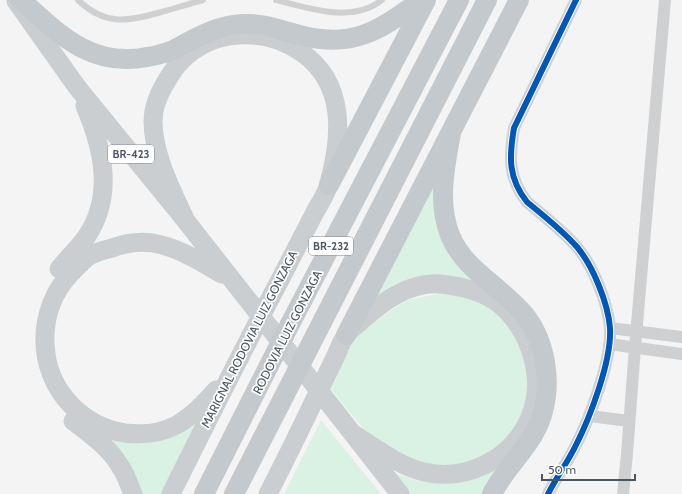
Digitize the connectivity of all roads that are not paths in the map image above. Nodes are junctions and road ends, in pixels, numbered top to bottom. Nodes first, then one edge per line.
1 (15, 0) edge
2 (21, 0) edge
3 (78, 0) edge
4 (203, 0) edge
5 (276, 0) edge
6 (382, 0) edge
7 (421, 0) edge
8 (426, 0) edge
9 (459, 0) edge
10 (487, 0) edge
11 (519, 0) edge
12 (576, 0) edge
13 (665, 0) edge
14 (76, 86) junction
15 (451, 133) junction
16 (329, 185) junction
17 (186, 222) junction
18 (232, 280) junction
19 (610, 328) junction
20 (637, 332) junction
21 (346, 335) junction
22 (682, 337) edge
23 (609, 344) junction
24 (634, 347) junction
25 (682, 354) edge
26 (233, 369) junction
27 (590, 416) junction
28 (629, 421) junction
29 (352, 433) junction
30 (284, 464) junction
31 (133, 494) edge
32 (171, 494) edge
33 (204, 494) edge
34 (234, 494) edge
35 (268, 494) edge
36 (271, 494) edge
37 (400, 494) edge
38 (492, 494) edge
39 (548, 494) edge
40 (623, 494) edge

1 - 14 main road, BR-423
2 - 7 highway
3 - 4 lane
5 - 6 lane
8 - 16 highway, BR-232
9 - 33 highway, RODOVIA LUIZ GONZAGA / BR-232
10 - 34 highway, BR-232
11 - 15 highway
12 - 19 street
13 - 20 street
14 - 17 main road, BR-423
14 - 31 main road
15 - 21 highway
15 - 38 highway
16 - 17 main road, MARIGNAL RODOVIA LUIZ GONZAGA
16 - 26 main road, MARIGNAL RODOVIA LUIZ GONZAGA / BR-232
17 - 18 main road, BR-423
18 - 26 main road
18 - 29 main road, BR-423
19 - 20 street
19 - 23 street
20 - 22 street
20 - 24 street
21 - 29 main road
21 - 30 main road
23 - 24 street
23 - 27 street
24 - 25 street
24 - 28 street
26 - 32 main road, MARIGNAL RODOVIA LUIZ GONZAGA / BR-232
27 - 28 street
27 - 39 street
28 - 40 street
29 - 37 main road
30 - 35 main road
30 - 36 main road

